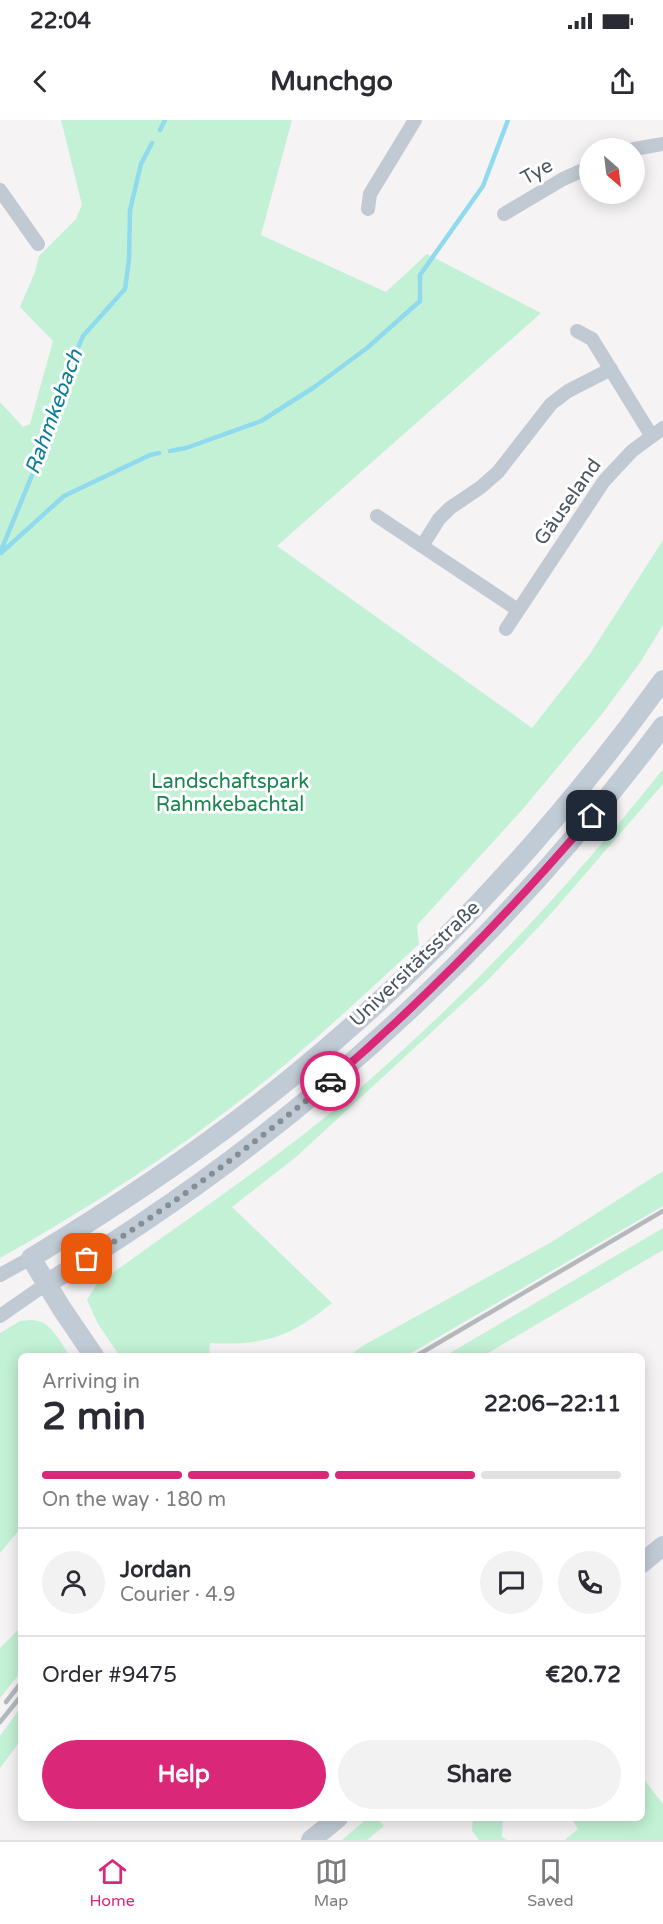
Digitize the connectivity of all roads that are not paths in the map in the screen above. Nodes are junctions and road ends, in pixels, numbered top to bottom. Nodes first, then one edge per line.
1 (415, 120) edge
2 (663, 144) edge
3 (645, 146) edge
4 (579, 172) edge
5 (0, 190) edge
6 (368, 209) dead end
7 (504, 214) dead end
8 (38, 244) dead end
9 (577, 331) dead end
10 (611, 369) junction
11 (663, 428) edge
12 (651, 435) junction
13 (377, 516) dead end
14 (422, 546) junction
15 (518, 610) junction
16 (506, 629) dead end
17 (663, 680) edge
18 (663, 726) edge
19 (32, 1258) junction
20 (0, 1275) edge
21 (46, 1284) junction
22 (0, 1316) edge
23 (92, 1353) edge
24 (663, 1546) edge
25 (645, 1561) edge
26 (334, 1821) edge
27 (311, 1840) edge

1 - 6 street
2 - 3 street
4 - 7 street, Tye
5 - 8 street
9 - 10 street
10 - 12 street
10 - 14 street
11 - 12 street, Gäuseland
12 - 15 street, Gäuseland
13 - 14 street
14 - 15 street
15 - 16 street, Gäuseland
17 - 19 street, Universitätsstraße
18 - 21 street, Universitätsstraße
19 - 20 street, Universitätsstraße
19 - 21 street
21 - 22 street, Universitätsstraße
21 - 23 street
24 - 25 street
26 - 27 street

